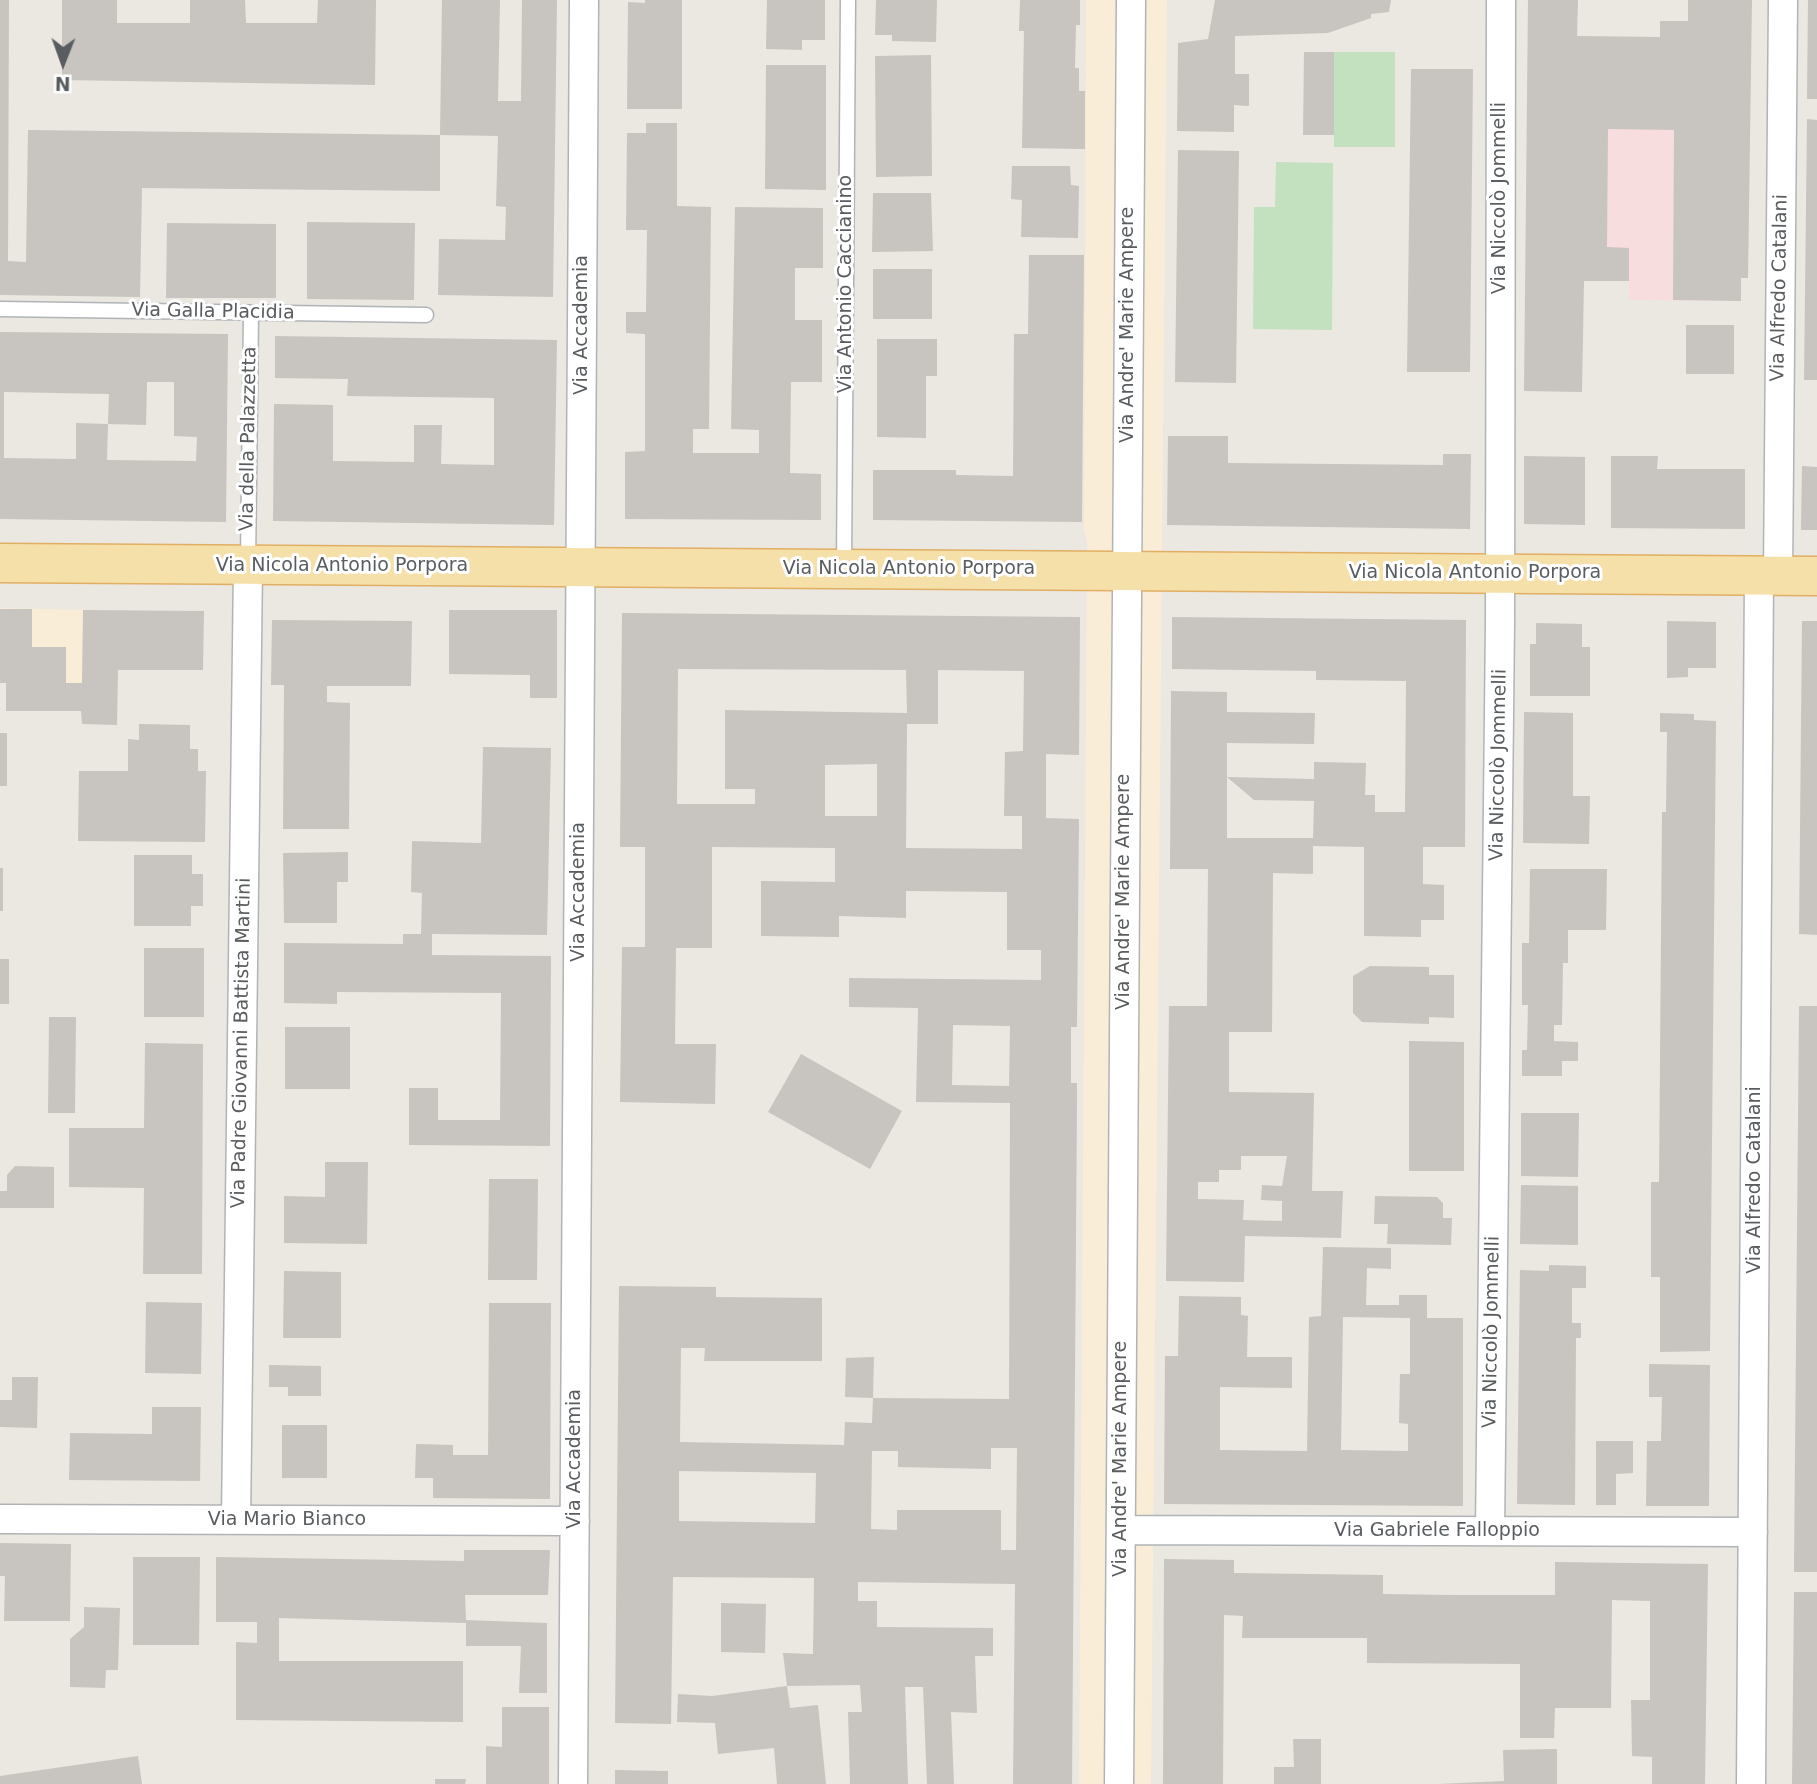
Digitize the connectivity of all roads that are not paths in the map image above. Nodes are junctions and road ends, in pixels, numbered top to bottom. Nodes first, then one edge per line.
1 (584, 0) edge
2 (848, 0) edge
3 (1131, 0) edge
4 (1500, 0) edge
5 (1783, 0) edge
6 (0, 309) edge
7 (251, 313) junction
8 (426, 315) dead end
9 (0, 564) edge
10 (248, 566) junction
11 (581, 567) junction
12 (844, 569) junction
13 (1126, 571) junction
14 (1499, 573) junction
15 (1768, 575) junction
16 (1817, 576) edge
17 (0, 1519) edge
18 (236, 1520) junction
19 (575, 1521) junction
20 (1121, 1530) junction
21 (1490, 1531) junction
22 (1753, 1532) junction
23 (573, 1784) edge
24 (1119, 1784) edge
25 (1751, 1784) edge

1 - 11 street, Via Accademia
2 - 12 lane, Via Antonio Caccianino
3 - 13 street, Via Andre' Marie Ampere
4 - 14 street, Via Niccolò Jommelli
5 - 15 street, Via Alfredo Catalani
6 - 7 lane, Via Galla Placidia
7 - 8 lane, Via Galla Placidia
7 - 10 lane, Via della Palazzetta
9 - 10 main road, Via Nicola Antonio Porpora
10 - 11 main road, Via Nicola Antonio Porpora
10 - 18 street, Via Padre Giovanni Battista Martini
11 - 12 main road, Via Nicola Antonio Porpora
11 - 19 street, Via Accademia
12 - 13 main road, Via Nicola Antonio Porpora
13 - 14 main road, Via Nicola Antonio Porpora
13 - 20 street, Via Andre' Marie Ampere
14 - 15 main road, Via Nicola Antonio Porpora
14 - 21 street, Via Niccolò Jommelli
15 - 16 main road, Via Nicola Antonio Porpora
15 - 22 street, Via Alfredo Catalani
17 - 18 street, Via Mario Bianco
18 - 19 street, Via Mario Bianco
19 - 23 street, Via Accademia
20 - 21 street, Via Gabriele Falloppio
20 - 24 street, Via Andre' Marie Ampere
21 - 22 street, Via Gabriele Falloppio
22 - 25 street, Via Alfredo Catalani

